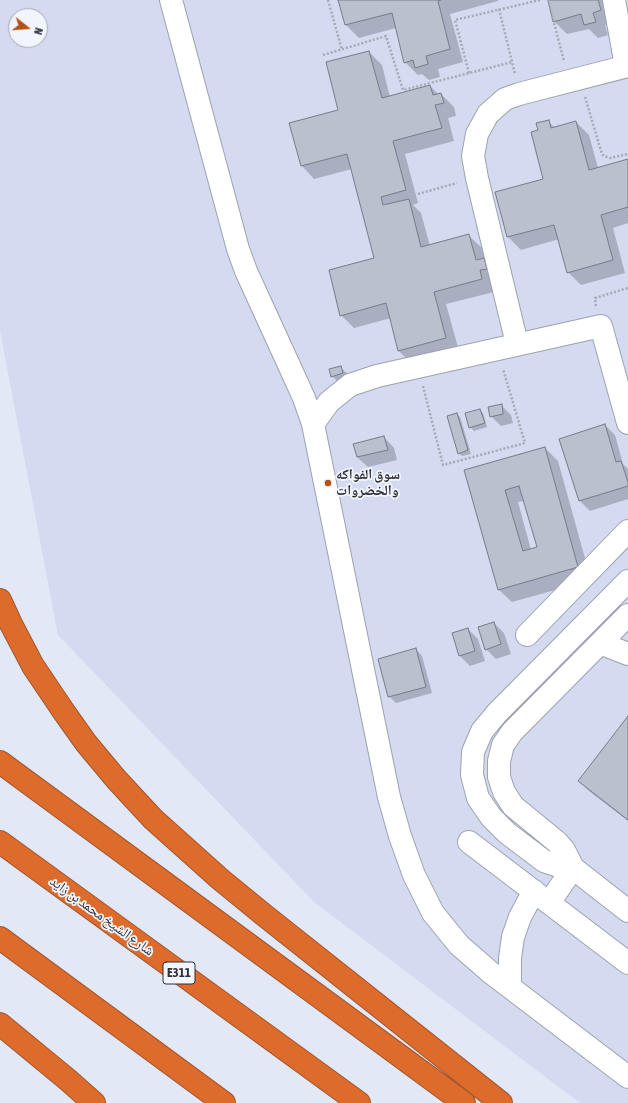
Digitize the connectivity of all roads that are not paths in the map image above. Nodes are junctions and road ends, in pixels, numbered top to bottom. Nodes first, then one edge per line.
1 (171, 0) edge
2 (614, 0) edge
3 (627, 66) edge
4 (507, 347) junction
5 (628, 423) edge
6 (313, 424) junction
7 (628, 532) edge
8 (628, 582) edge
9 (0, 600) edge
10 (627, 622) edge
11 (527, 635) dead end
12 (600, 643) junction
13 (628, 654) edge
14 (0, 762) edge
15 (0, 842) edge
16 (469, 842) dead end
17 (573, 868) junction
18 (542, 897) junction
19 (628, 910) edge
20 (0, 938) edge
21 (628, 964) edge
22 (510, 987) junction
23 (0, 1024) edge
24 (0, 1044) edge
25 (628, 1077) edge
26 (87, 1103) edge
27 (94, 1103) edge
28 (224, 1103) edge
29 (359, 1103) edge
30 (464, 1103) edge
31 (500, 1103) edge

1 - 6 lane
2 - 3 lane
3 - 4 lane
4 - 5 lane
4 - 6 lane
6 - 22 lane
7 - 11 lane
8 - 17 lane
9 - 31 highway
10 - 12 lane
12 - 13 lane
12 - 17 lane
14 - 30 highway
15 - 29 highway, شارع الشيخ محمد بن زايد / E311
16 - 18 lane
17 - 18 lane
17 - 19 lane
18 - 21 lane
18 - 22 lane
20 - 28 highway
22 - 25 lane
23 - 27 highway
24 - 26 highway

